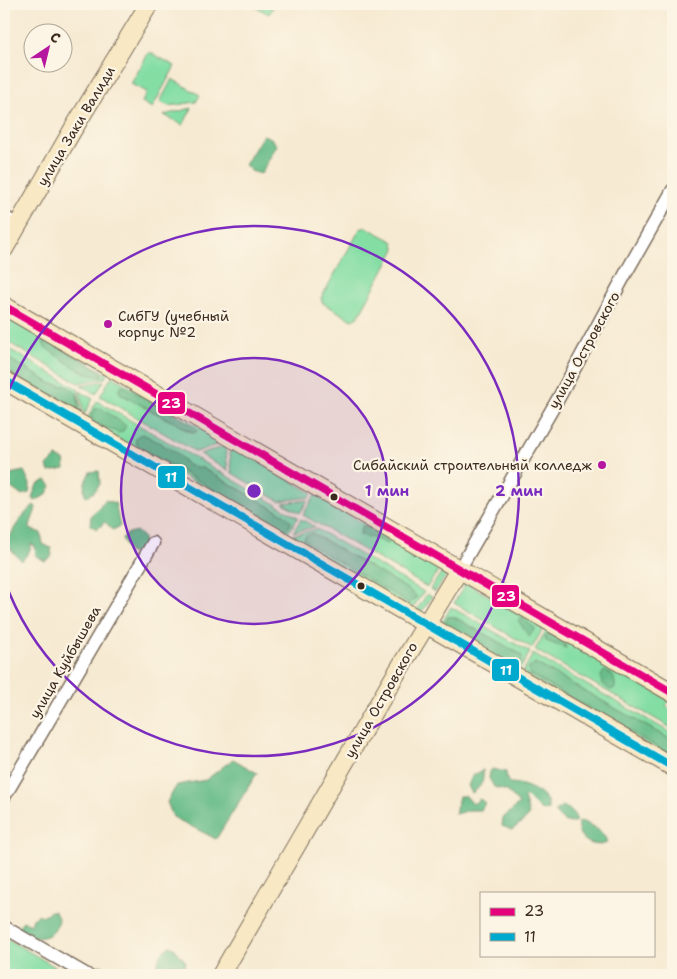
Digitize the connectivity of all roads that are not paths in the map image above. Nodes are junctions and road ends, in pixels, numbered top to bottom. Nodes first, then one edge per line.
1 (149, 4) edge
2 (673, 190) edge
3 (11, 221) edge
4 (4, 249) edge
5 (4, 306) edge
6 (4, 380) edge
7 (153, 543) dead end
8 (460, 570) junction
9 (426, 624) junction
10 (673, 693) edge
11 (673, 768) edge
12 (4, 797) edge
13 (4, 927) edge
14 (87, 975) edge
15 (221, 975) edge

1 - 3 main road, улица Заки Валиди
2 - 8 street, улица Островского
3 - 4 main road, улица Заки Валиди
5 - 8 main road
6 - 9 main road
7 - 12 street, улица Куйбышева
8 - 9 main road, улица Островского
8 - 10 main road
9 - 11 main road
9 - 15 main road, улица Островского
13 - 14 street

